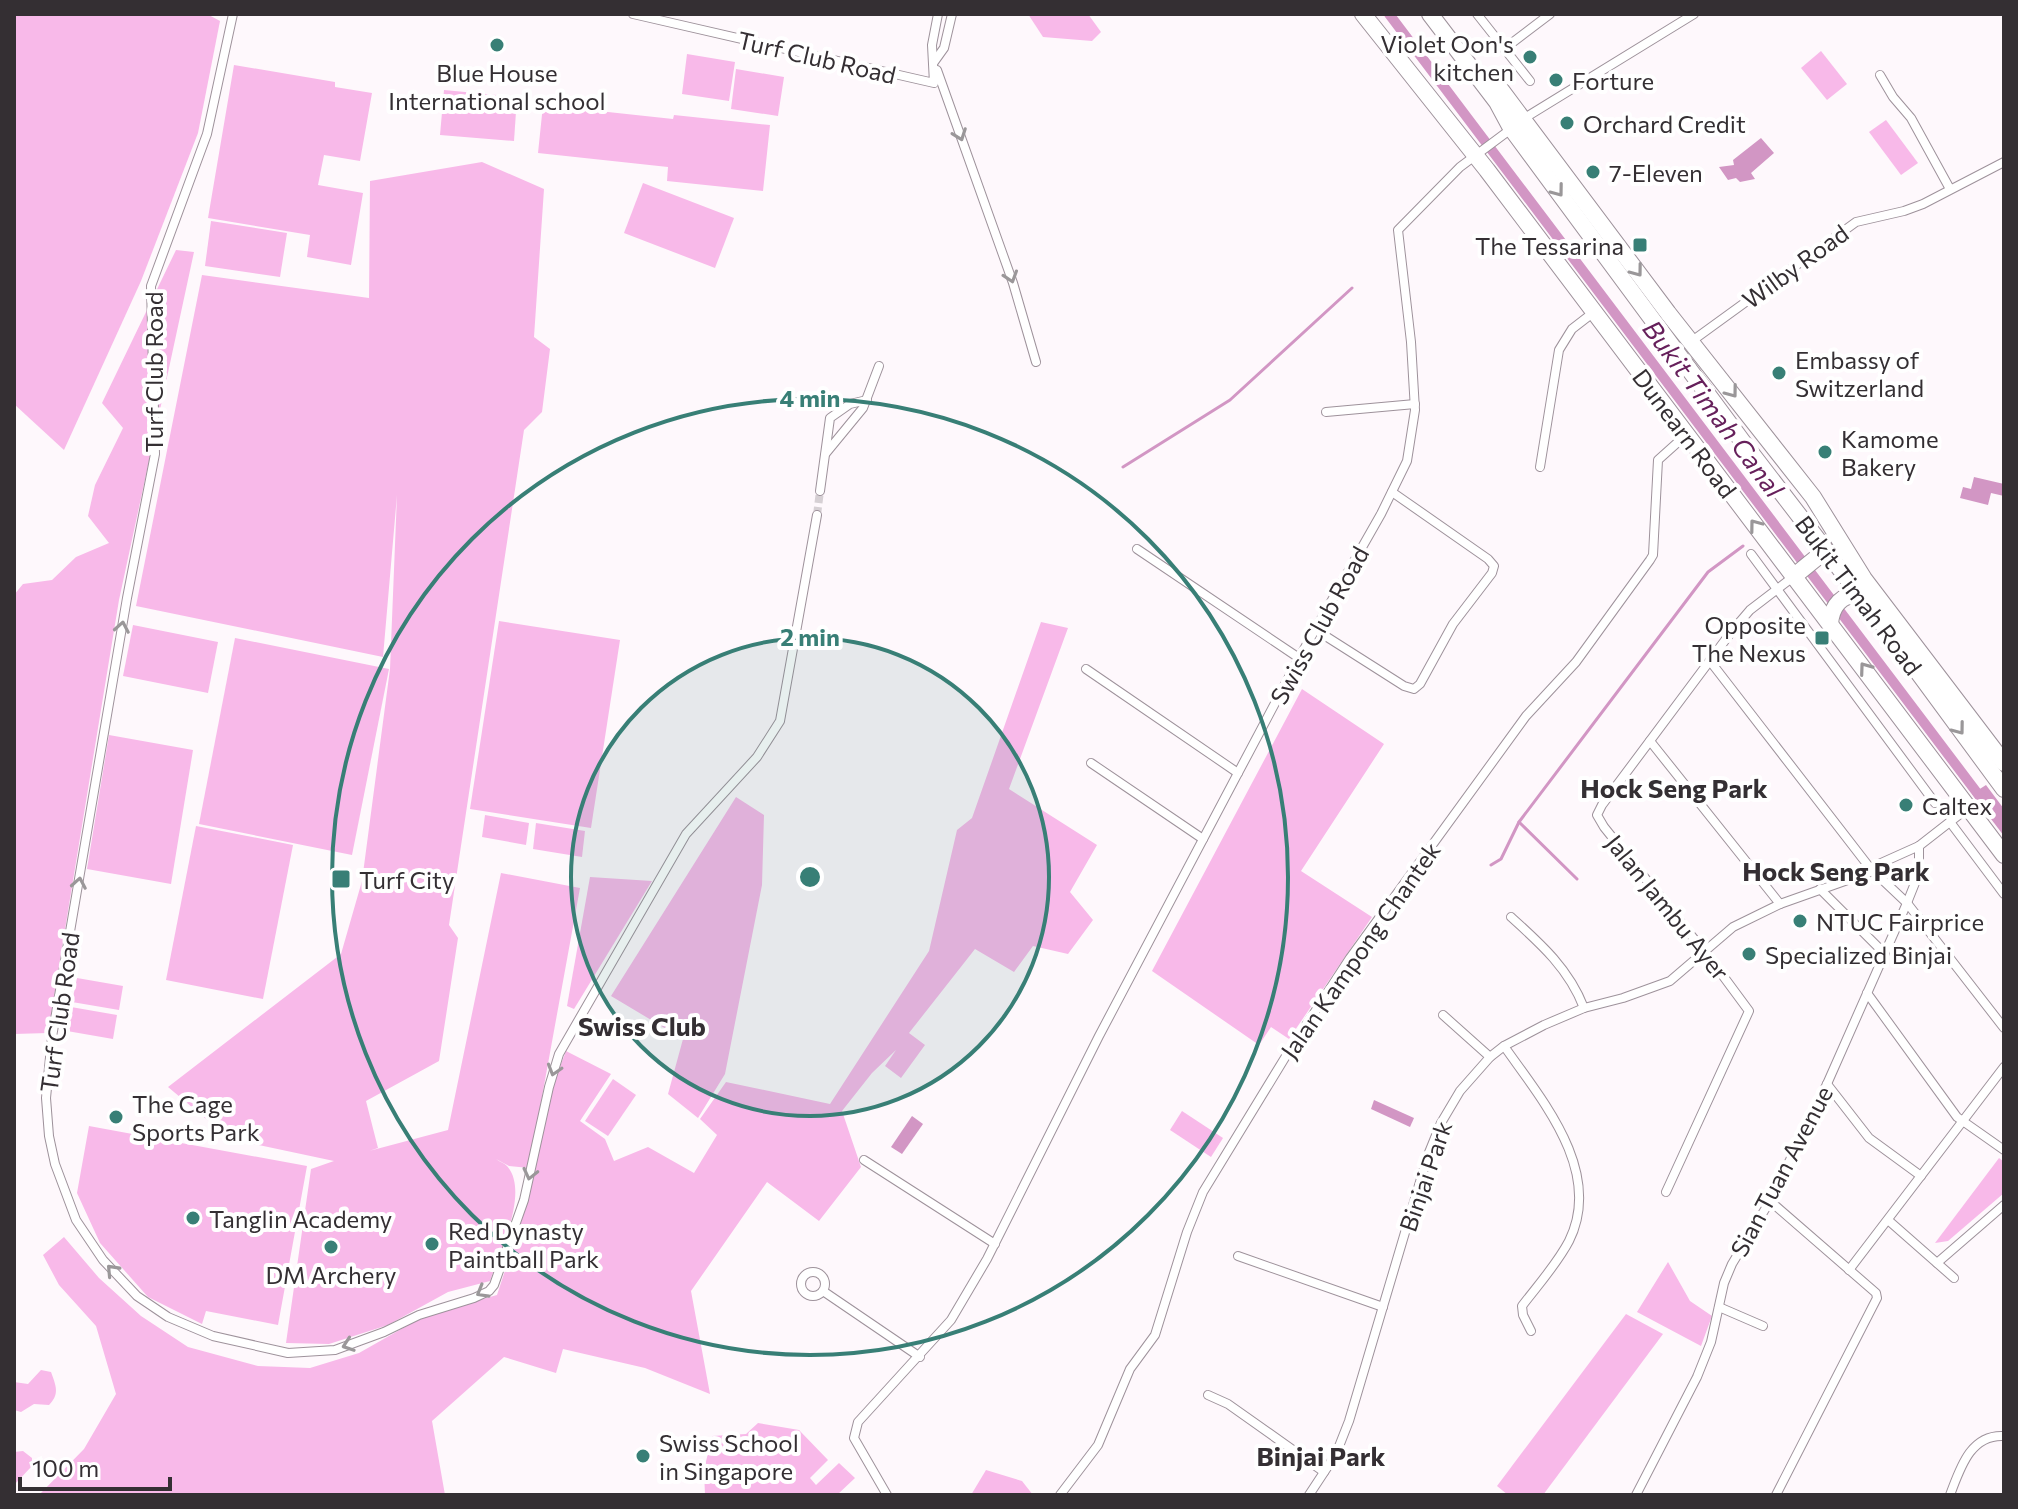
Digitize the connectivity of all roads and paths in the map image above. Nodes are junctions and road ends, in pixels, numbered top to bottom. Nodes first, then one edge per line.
1 (233, 14) edge
2 (633, 14) edge
3 (938, 14) edge
4 (952, 14) edge
5 (1363, 14) edge
6 (1430, 14) edge
7 (1441, 14) edge
8 (1477, 14) edge
9 (1550, 14) edge
10 (1674, 14) edge
11 (1694, 14) edge
12 (1680, 23) junction
13 (1504, 49) junction
14 (934, 62) junction
15 (1880, 75) dead end
16 (1530, 81) dead end
17 (1512, 127) junction
18 (1478, 152) junction
19 (2004, 162) edge
20 (1950, 189) junction
21 (1594, 312) junction
22 (1692, 341) junction
23 (1036, 362) dead end
24 (879, 366) dead end
25 (867, 400) junction
26 (1415, 404) junction
27 (1326, 412) dead end
28 (851, 422) junction
29 (1756, 423) junction
30 (830, 425) junction
31 (1687, 434) junction
32 (1748, 449) junction
33 (825, 453) junction
34 (1540, 467) dead end
35 (820, 491) tunnel mouth
36 (1392, 492) junction
37 (817, 515) tunnel mouth
38 (1823, 546) junction
39 (1137, 549) dead end
40 (1751, 554) dead end
41 (1793, 577) junction
42 (1777, 588) junction
43 (1861, 595) junction
44 (1830, 623) junction
45 (1316, 630) junction
46 (1299, 658) junction
47 (1710, 661) junction
48 (1086, 669) dead end
49 (1650, 741) junction
50 (1091, 763) dead end
51 (1996, 765) edge
52 (1238, 773) junction
53 (2004, 789) edge
54 (1935, 803) dead end
55 (1969, 807) junction
56 (1950, 822) junction
57 (1203, 839) junction
58 (1919, 846) junction
59 (2004, 855) edge
60 (1872, 870) junction
61 (1820, 889) junction
62 (2004, 894) edge
63 (1907, 903) junction
64 (1780, 904) junction
65 (1511, 917) dead end
66 (1705, 952) junction
67 (1884, 953) junction
68 (1867, 993) junction
69 (1584, 1008) junction
70 (1443, 1015) dead end
71 (2004, 1028) edge
72 (1504, 1046) junction
73 (1490, 1057) junction
74 (2004, 1067) edge
75 (1827, 1084) junction
76 (1962, 1121) junction
77 (2004, 1150) edge
78 (864, 1160) dead end
79 (1921, 1176) junction
80 (1666, 1192) dead end
81 (1770, 1201) junction
82 (2004, 1205) edge
83 (1888, 1220) junction
84 (995, 1244) junction
85 (1238, 1256) dead end
86 (1937, 1263) junction
87 (1849, 1270) junction
88 (1954, 1278) dead end
89 (823, 1291) dead end
90 (1383, 1307) junction
91 (1719, 1307) junction
92 (1763, 1326) dead end
93 (1531, 1331) dead end
94 (920, 1357) junction
95 (1208, 1395) dead end
96 (2004, 1436) edge
97 (1324, 1472) junction
98 (887, 1495) edge
99 (1060, 1495) edge
100 (1309, 1495) edge
101 (1636, 1495) edge
102 (1776, 1495) edge
103 (1950, 1495) edge

37 -> 1 street, Turf Club Road
2 - 14 street, Turf Club Road
3 - 14 street, Turf Club Road
4 - 14 street, Turf Club Road
5 - 18 highway, Dunearn Road
6 - 17 highway, Bukit Timah Road
7 - 17 highway
8 - 13 street
9 - 13 street
10 - 12 street
11 - 12 street
12 - 17 street
13 - 16 street
14 -> 23 street, Turf Club Road
15 - 20 street
17 - 18 street
17 -> 22 highway
17 -> 32 highway, Bukit Timah Road
18 - 21 highway, Dunearn Road
18 - 26 street, Swiss Club Road
19 - 20 street, Wilby Road
20 - 22 street, Wilby Road
21 - 31 highway, Dunearn Road
21 - 34 street
22 -> 29 highway
24 - 25 street
25 - 28 street
25 - 30 street
26 - 27 street
26 - 36 street, Swiss Club Road
28 - 30 street
28 - 33 street
29 - 32 highway
29 - 51 highway
30 - 33 street
41 -> 31 highway, Dunearn Road
31 - 99 street, Jalan Kampong Chantek
32 - 38 highway, Bukit Timah Road
33 - 35 street
36 - 45 street, Swiss Club Road
36 - 45 street
38 - 41 highway
38 - 43 highway, Bukit Timah Road
39 - 46 street
40 - 42 street
41 - 42 street, Jalan Jambu Ayer
41 - 44 highway, Dunearn Road
42 - 47 street, Jalan Jambu Ayer
42 - 54 street
43 - 44 highway
43 -> 51 highway, Bukit Timah Road
55 -> 44 highway, Dunearn Road
45 - 46 street, Swiss Club Road
46 - 52 street, Swiss Club Road
47 - 49 street, Jalan Jambu Ayer
47 - 60 street
48 - 52 street
49 - 64 street
49 - 66 street, Jalan Jambu Ayer
50 - 57 street
51 - 53 highway, Bukit Timah Road
52 - 57 street, Swiss Club Road
55 - 56 street, Binjai Park
55 - 59 highway, Dunearn Road
56 - 58 street, Binjai Park
56 - 62 street
57 - 84 street, Swiss Club Road
58 - 60 street, Binjai Park
58 - 63 street, Sian Tuan Avenue
60 - 61 street, Binjai Park
60 - 63 street
61 - 64 street, Binjai Park
61 - 67 street
63 - 67 street, Sian Tuan Avenue
63 - 71 street
64 - 66 street, Binjai Park
65 - 69 street
66 - 69 street, Binjai Park
66 - 80 street, Jalan Jambu Ayer
67 - 68 street, Sian Tuan Avenue
68 - 75 street, Sian Tuan Avenue
68 - 76 street
69 - 72 street, Binjai Park
70 - 73 street
72 - 73 street, Binjai Park
72 - 93 street
73 - 90 street, Binjai Park
74 - 76 street
75 - 79 street
75 - 81 street, Sian Tuan Avenue
76 - 77 street
76 - 79 street
78 - 84 street
79 - 83 street
81 - 87 street
81 - 91 street, Sian Tuan Avenue
82 - 86 street
83 - 86 street
83 - 87 street
84 - 94 street, Swiss Club Road
85 - 90 street
86 - 88 street
87 - 102 street
89 - 94 street
90 - 97 street, Binjai Park
91 - 92 street
91 - 101 street, Sian Tuan Avenue
94 - 98 street, Swiss Club Road
95 - 97 street
96 - 103 street
97 - 100 street, Binjai Park

